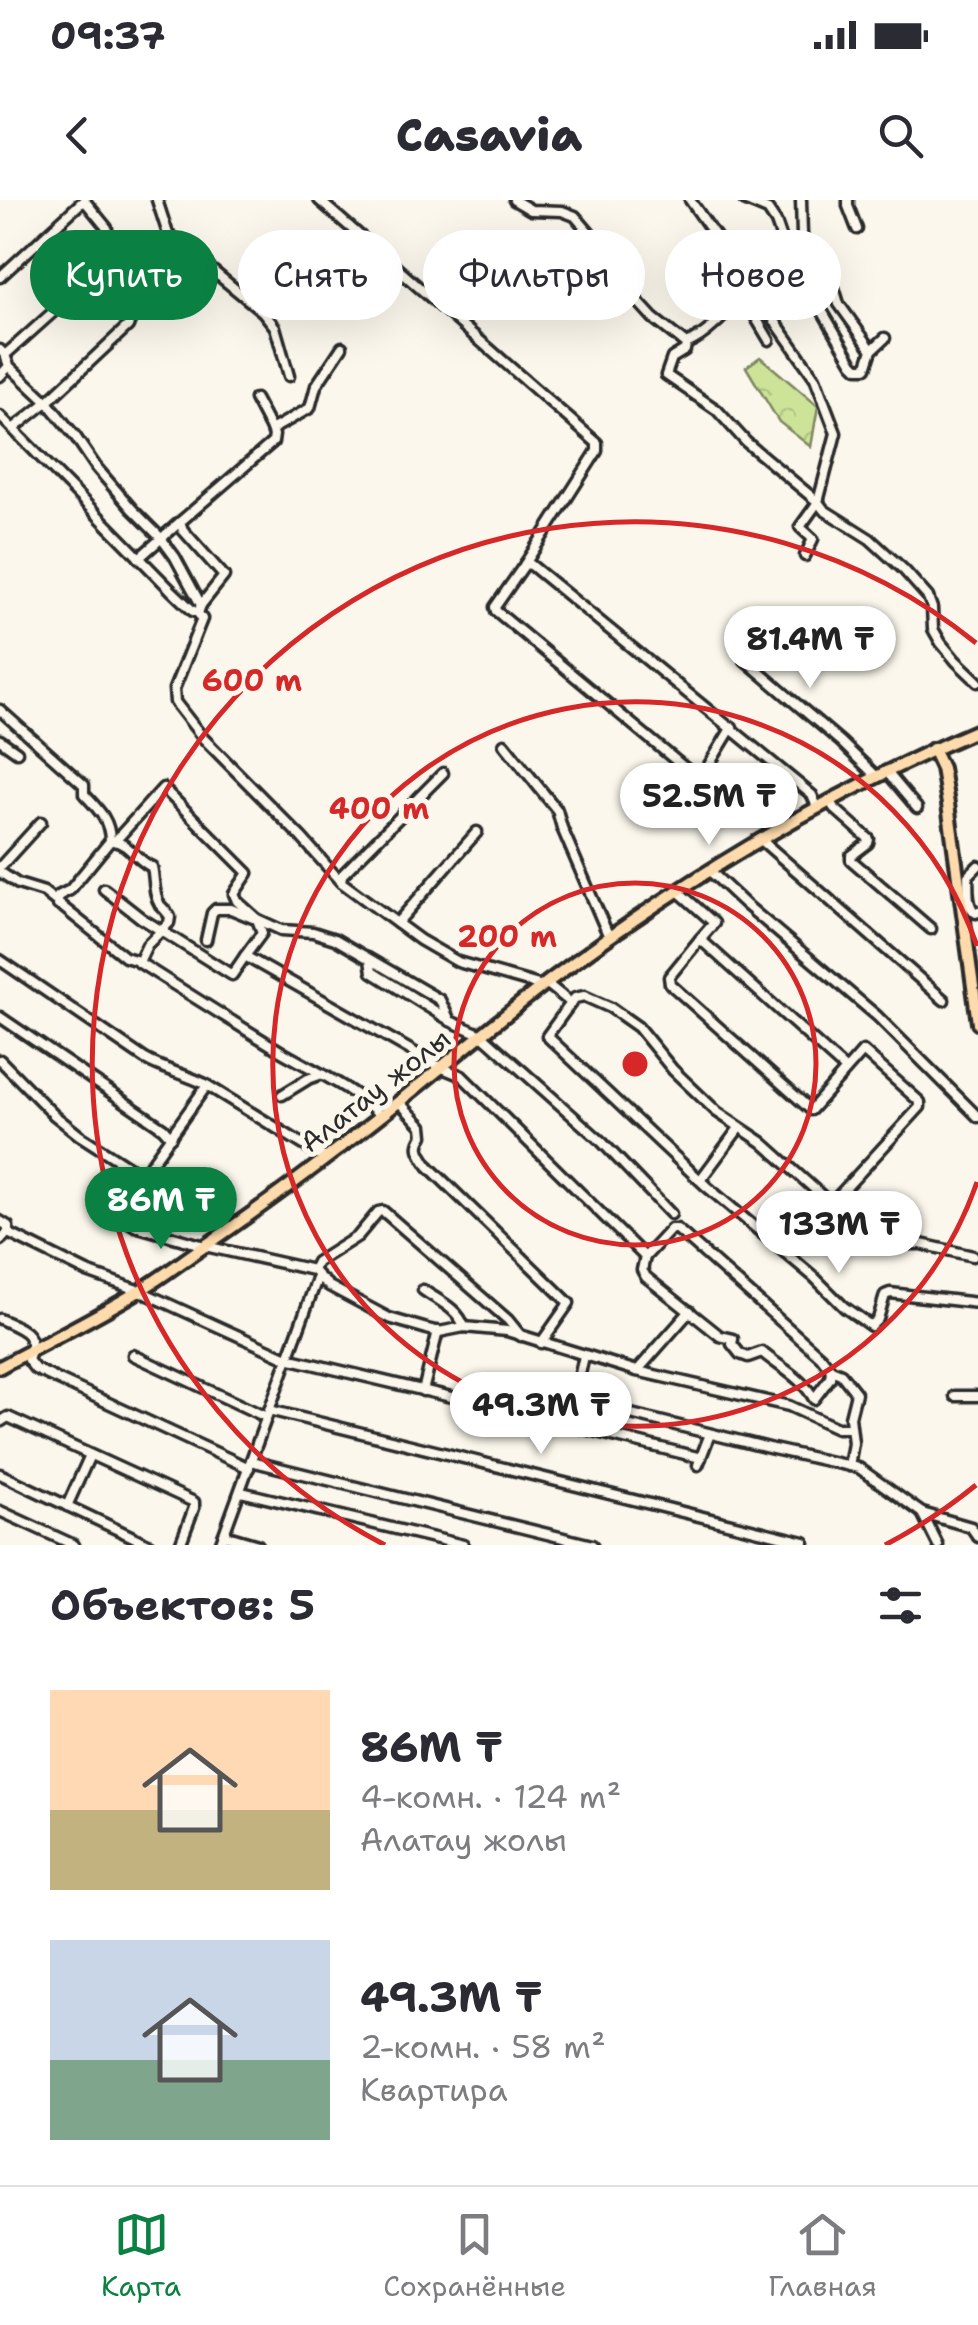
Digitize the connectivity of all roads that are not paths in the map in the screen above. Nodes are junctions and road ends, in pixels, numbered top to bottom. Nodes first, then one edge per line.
1 (84, 200) edge
2 (156, 200) edge
3 (318, 200) edge
4 (514, 200) edge
5 (690, 200) edge
6 (744, 200) edge
7 (801, 200) edge
8 (848, 200) edge
9 (858, 229) dead end
10 (107, 230) edge
11 (2, 272) edge
12 (41, 320) edge
13 (129, 320) edge
14 (885, 338) dead end
15 (769, 340) dead end
16 (686, 344) junction
17 (342, 347) dead end
18 (872, 350) junction
19 (3, 352) edge
20 (9, 366) junction
21 (0, 376) edge
22 (288, 376) dead end
23 (255, 399) dead end
24 (47, 402) junction
25 (0, 416) edge
26 (13, 430) junction
27 (271, 430) junction
28 (818, 502) junction
29 (180, 522) junction
30 (162, 538) junction
31 (804, 556) dead end
32 (139, 558) junction
33 (525, 564) junction
34 (199, 609) junction
35 (741, 625) dead end
36 (938, 637) junction
37 (924, 640) dead end
38 (978, 682) edge
39 (0, 710) edge
40 (732, 727) junction
41 (978, 730) edge
42 (0, 740) edge
43 (504, 744) dead end
44 (933, 749) junction
45 (16, 752) dead end
46 (443, 774) dead end
47 (881, 774) junction
48 (829, 800) junction
49 (816, 807) junction
50 (918, 808) dead end
51 (41, 822) dead end
52 (477, 832) dead end
53 (760, 839) junction
54 (113, 841) junction
55 (978, 866) edge
56 (0, 869) edge
57 (710, 871) junction
58 (341, 882) junction
59 (104, 889) dead end
60 (679, 892) junction
61 (58, 904) junction
62 (978, 912) edge
63 (257, 919) junction
64 (397, 923) junction
65 (931, 929) dead end
66 (161, 932) junction
67 (610, 937) junction
68 (206, 940) dead end
69 (700, 940) junction
70 (244, 956) junction
71 (0, 960) edge
72 (139, 962) junction
73 (542, 987) junction
74 (944, 1000) dead end
75 (571, 1004) junction
76 (0, 1018) edge
77 (978, 1020) edge
78 (478, 1038) junction
79 (0, 1060) edge
80 (440, 1067) junction
81 (846, 1070) junction
82 (322, 1074) junction
83 (205, 1084) junction
84 (282, 1095) dead end
85 (399, 1102) junction
86 (382, 1116) junction
87 (978, 1117) edge
88 (739, 1128) junction
89 (171, 1137) junction
90 (325, 1158) junction
91 (143, 1176) junction
92 (700, 1179) junction
93 (840, 1195) junction
94 (671, 1214) dead end
95 (0, 1221) edge
96 (8, 1233) junction
97 (0, 1240) edge
98 (205, 1246) junction
99 (972, 1256) dead end
100 (645, 1257) junction
101 (315, 1273) junction
102 (422, 1290) dead end
103 (140, 1291) junction
104 (978, 1303) edge
105 (690, 1311) junction
106 (0, 1319) edge
107 (464, 1327) junction
108 (438, 1332) junction
109 (521, 1336) junction
110 (541, 1343) junction
111 (32, 1350) junction
112 (133, 1355) dead end
113 (584, 1356) junction
114 (288, 1358) junction
115 (0, 1367) edge
116 (831, 1370) junction
117 (637, 1372) junction
118 (423, 1391) junction
119 (954, 1396) dead end
120 (978, 1396) edge
121 (814, 1399) junction
122 (574, 1400) junction
123 (267, 1414) junction
124 (810, 1415) junction
125 (0, 1422) edge
126 (565, 1424) junction
127 (850, 1428) junction
128 (710, 1434) junction
129 (90, 1455) junction
130 (250, 1465) junction
131 (850, 1466) junction
132 (0, 1474) edge
133 (241, 1492) junction
134 (67, 1506) junction
135 (0, 1511) edge
136 (922, 1512) junction
137 (224, 1534) junction
138 (978, 1537) edge
139 (804, 1542) dead end
140 (74, 1545) edge
141 (150, 1545) edge
142 (180, 1545) edge
143 (220, 1545) edge
144 (258, 1545) edge
145 (463, 1545) edge
146 (592, 1545) edge
147 (938, 1545) edge

1 - 10 street
1 - 11 street
2 - 22 street
3 - 33 street
4 - 16 street
5 - 28 street
6 - 18 street
7 - 18 street
8 - 9 street
12 - 19 street
13 - 24 street
14 - 18 street
15 - 16 street
16 - 28 street
17 - 27 street
19 - 20 street
20 - 21 street
20 - 24 street
23 - 27 street
24 - 26 street
24 - 30 street
25 - 26 street
26 - 32 street
27 - 29 street
28 - 31 street
28 - 36 street
29 - 30 street
29 - 34 street
30 - 32 street
30 - 34 street
32 - 34 street
33 - 40 street
33 - 40 street
34 - 58 street
35 - 47 street
36 - 37 street
36 - 38 street
39 - 54 street
40 - 49 street
41 - 44 main road, Алатау жолы
42 - 45 street
43 - 67 street
44 - 47 main road, Алатау жолы
44 - 77 main road
46 - 58 street
47 - 48 main road, Алатау жолы
47 - 50 street
48 - 49 main road, Алатау жолы
48 - 65 street
49 - 53 main road, Алатау жолы
51 - 56 street
52 - 64 street
53 - 57 main road, Алатау жолы
53 - 74 street
54 - 61 street
54 - 63 street
54 - 66 street
55 - 62 street
56 - 61 street
57 - 60 main road, Алатау жолы
57 - 87 street
58 - 64 street
59 - 66 street
60 - 67 main road, Алатау жолы
60 - 69 street
61 - 72 street
63 - 68 street
63 - 70 street
63 - 78 street
64 - 73 street
66 - 70 street
66 - 72 street
67 - 73 main road, Алатау жолы
69 - 81 street
69 - 81 street
70 - 80 street
71 - 83 street
72 - 82 street
73 - 75 street
73 - 78 main road, Алатау жолы
75 - 88 street
75 - 92 street
76 - 89 street
78 - 80 main road, Алатау жолы
78 - 94 street
79 - 91 street
80 - 85 main road, Алатау жолы
80 - 100 street
81 - 93 street
82 - 84 street
82 - 86 street
83 - 89 street
83 - 90 street
85 - 86 main road, Алатау жолы
85 - 110 street
86 - 90 main road, Алатау жолы
88 - 92 street
88 - 93 street
89 - 91 street
90 - 98 main road, Алатау жолы
91 - 98 street
92 - 104 street
93 - 99 street
95 - 96 street
96 - 97 street
96 - 103 street
98 - 101 street
98 - 103 main road, Алатау жолы
100 - 105 street
100 - 116 street
101 - 108 street
101 - 109 street
101 - 114 street
102 - 107 street
103 - 111 main road, Алатау жолы
103 - 114 street
105 - 117 street
105 - 121 street
106 - 111 street
107 - 108 street
107 - 109 street
108 - 118 street
109 - 110 street
110 - 113 street
111 - 115 main road, Алатау жолы
111 - 130 street
112 - 123 street
113 - 117 street
113 - 122 street
114 - 118 street
114 - 123 street
116 - 121 street
116 - 127 street
117 - 124 street
118 - 126 street
119 - 120 street
121 - 124 street
122 - 126 street
122 - 128 street
123 - 130 street
123 - 139 street
124 - 127 street
125 - 129 street
126 - 128 street
127 - 131 street
128 - 131 street
129 - 134 street
129 - 142 street
130 - 133 street
130 - 146 street
131 - 136 street
132 - 134 street
133 - 137 street
133 - 145 street
134 - 141 street
135 - 140 street
136 - 138 street
136 - 147 street
137 - 143 street
137 - 144 street

